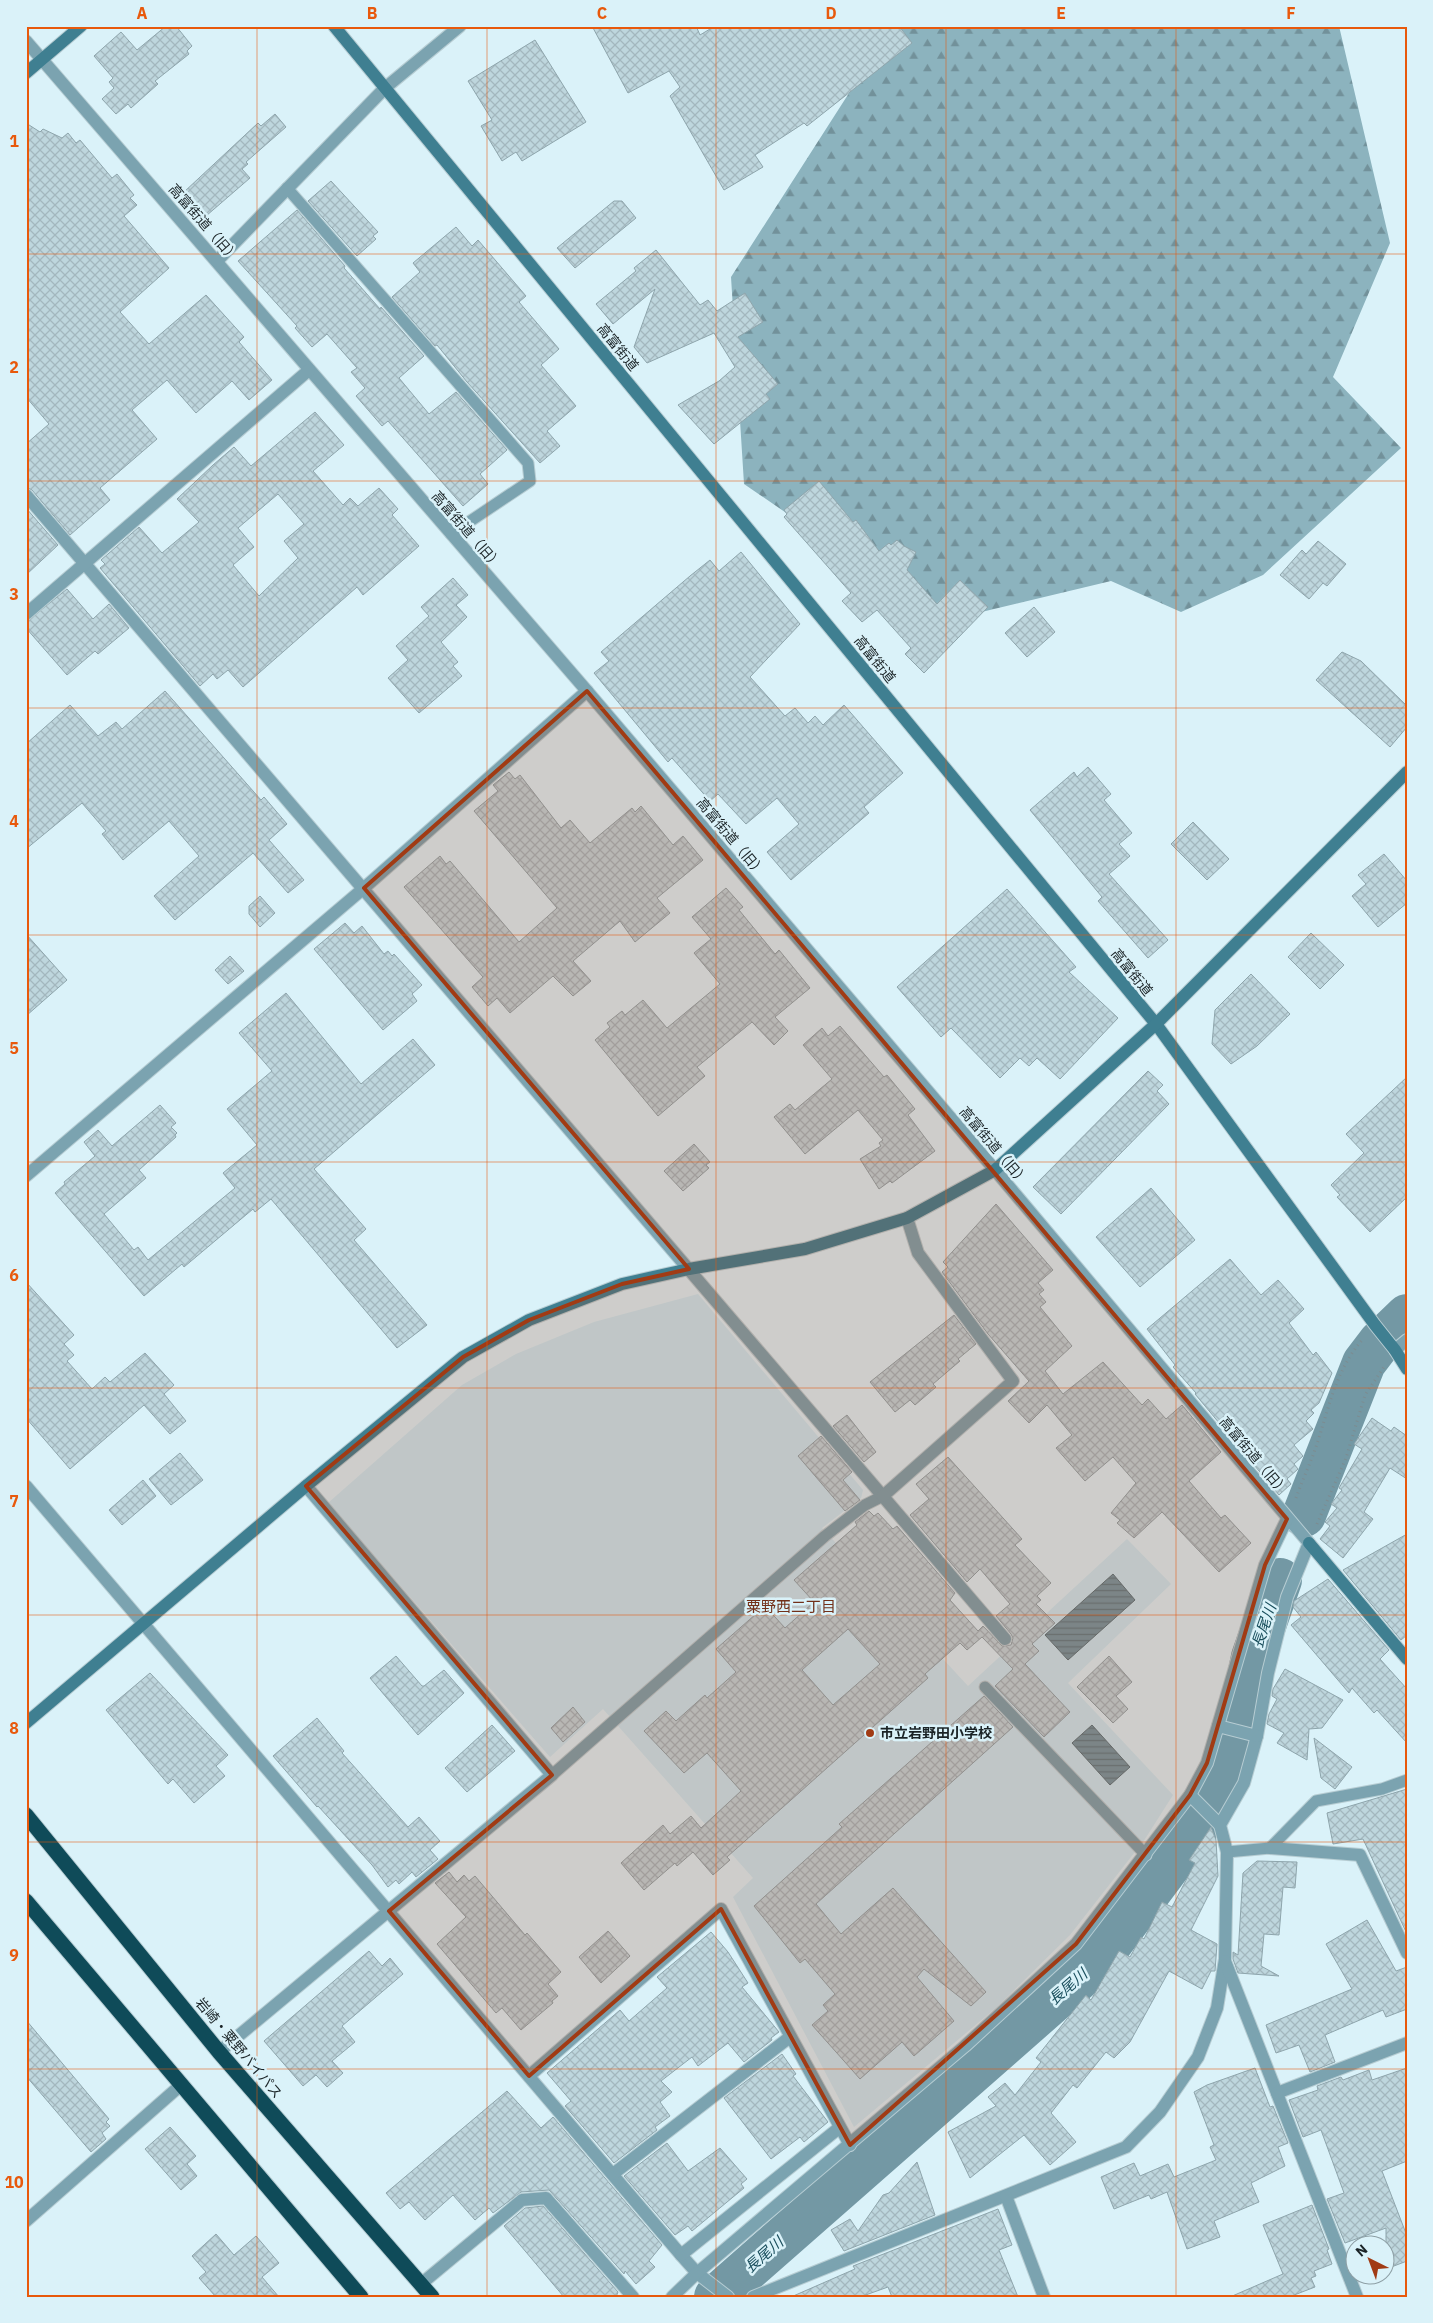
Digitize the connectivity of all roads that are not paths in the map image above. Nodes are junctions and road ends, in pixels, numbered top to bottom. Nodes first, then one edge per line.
1 (81, 26) edge
2 (334, 26) edge
3 (460, 26) edge
4 (26, 41) edge
5 (42, 60) junction
6 (26, 73) edge
7 (385, 88) junction
8 (287, 188) junction
9 (217, 261) junction
10 (309, 370) junction
11 (26, 495) edge
12 (451, 534) junction
13 (85, 564) junction
14 (26, 614) edge
15 (587, 691) junction
16 (1407, 772) edge
17 (364, 888) junction
18 (1156, 1024) junction
19 (996, 1170) junction
20 (26, 1176) edge
21 (907, 1218) junction
22 (689, 1268) junction
23 (1407, 1340) edge
24 (1395, 1350) junction
25 (1407, 1369) edge
26 (26, 1486) edge
27 (306, 1486) junction
28 (883, 1496) junction
29 (1287, 1519) junction
30 (1309, 1542) junction
31 (145, 1623) junction
32 (1005, 1639) dead end
33 (1407, 1659) edge
34 (984, 1688) dead end
35 (26, 1723) edge
36 (1222, 1727) junction
37 (1253, 1735) junction
38 (552, 1775) junction
39 (1407, 1780) edge
40 (1193, 1798) junction
41 (26, 1815) edge
42 (1217, 1822) junction
43 (1270, 1848) junction
44 (1227, 1852) junction
45 (1146, 1855) junction
46 (26, 1901) edge
47 (389, 1911) junction
48 (1407, 1953) edge
49 (1224, 1958) junction
50 (790, 2037) junction
51 (1407, 2043) edge
52 (219, 2052) junction
53 (529, 2076) junction
54 (181, 2085) junction
55 (1277, 2093) junction
56 (839, 2128) junction
57 (850, 2145) junction
58 (612, 2174) junction
59 (1006, 2196) junction
60 (26, 2221) edge
61 (681, 2255) junction
62 (697, 2273) junction
63 (421, 2284) junction
64 (361, 2297) edge
65 (432, 2297) edge
66 (633, 2297) edge
67 (672, 2297) edge
68 (728, 2297) edge
69 (753, 2297) edge
70 (1044, 2297) edge
71 (1357, 2297) edge

1 - 5 street
2 - 7 street, 高富街道
3 - 7 street
4 - 5 street, 高富街道（旧）
5 - 6 street
5 - 9 street, 高富街道（旧）
7 - 8 street
7 - 18 street, 高富街道
8 - 9 street
8 - 12 lane
9 - 10 street, 高富街道（旧）
10 - 12 street, 高富街道（旧）
10 - 13 street
11 - 13 street
12 - 15 street, 高富街道（旧）
13 - 14 street
13 - 17 street
15 - 17 street
15 - 19 street, 高富街道（旧）
16 - 18 street
17 - 20 street
17 - 22 street
18 - 19 street
18 - 24 street, 高富街道
19 - 21 street
19 - 29 street, 高富街道（旧）
21 - 22 street
21 - 28 street
22 - 27 street
22 - 28 street
23 - 24 street
24 - 25 street
26 - 31 street
27 - 31 street
27 - 38 street
28 - 32 street
28 - 38 lane
29 - 30 street, 高富街道（旧）
29 - 36 street
30 - 33 street, 高富街道（旧）
30 - 37 street
31 - 35 street
31 - 47 street
34 - 45 lane
36 - 37 street
36 - 40 street
37 - 42 street
38 - 47 street
39 - 43 lane
40 - 42 street
40 - 45 street
41 - 52 highway, 岩崎・粟野バイパス
42 - 44 street
43 - 44 lane
43 - 48 street
44 - 49 street
45 - 57 street
46 - 54 highway
47 - 52 street
47 - 53 street
49 - 55 street
49 - 59 street
50 - 53 street
50 - 56 street
50 - 58 street
51 - 55 street
52 - 63 highway, 岩崎・粟野バイパス
53 - 58 street
54 - 60 street
54 - 64 highway
55 - 71 street
56 - 57 street
56 - 61 street
57 - 62 street
58 - 61 street
59 - 69 street
59 - 70 street
61 - 62 street
62 - 67 street
62 - 68 street
63 - 65 highway, 岩崎・粟野バイパス
63 - 66 street

